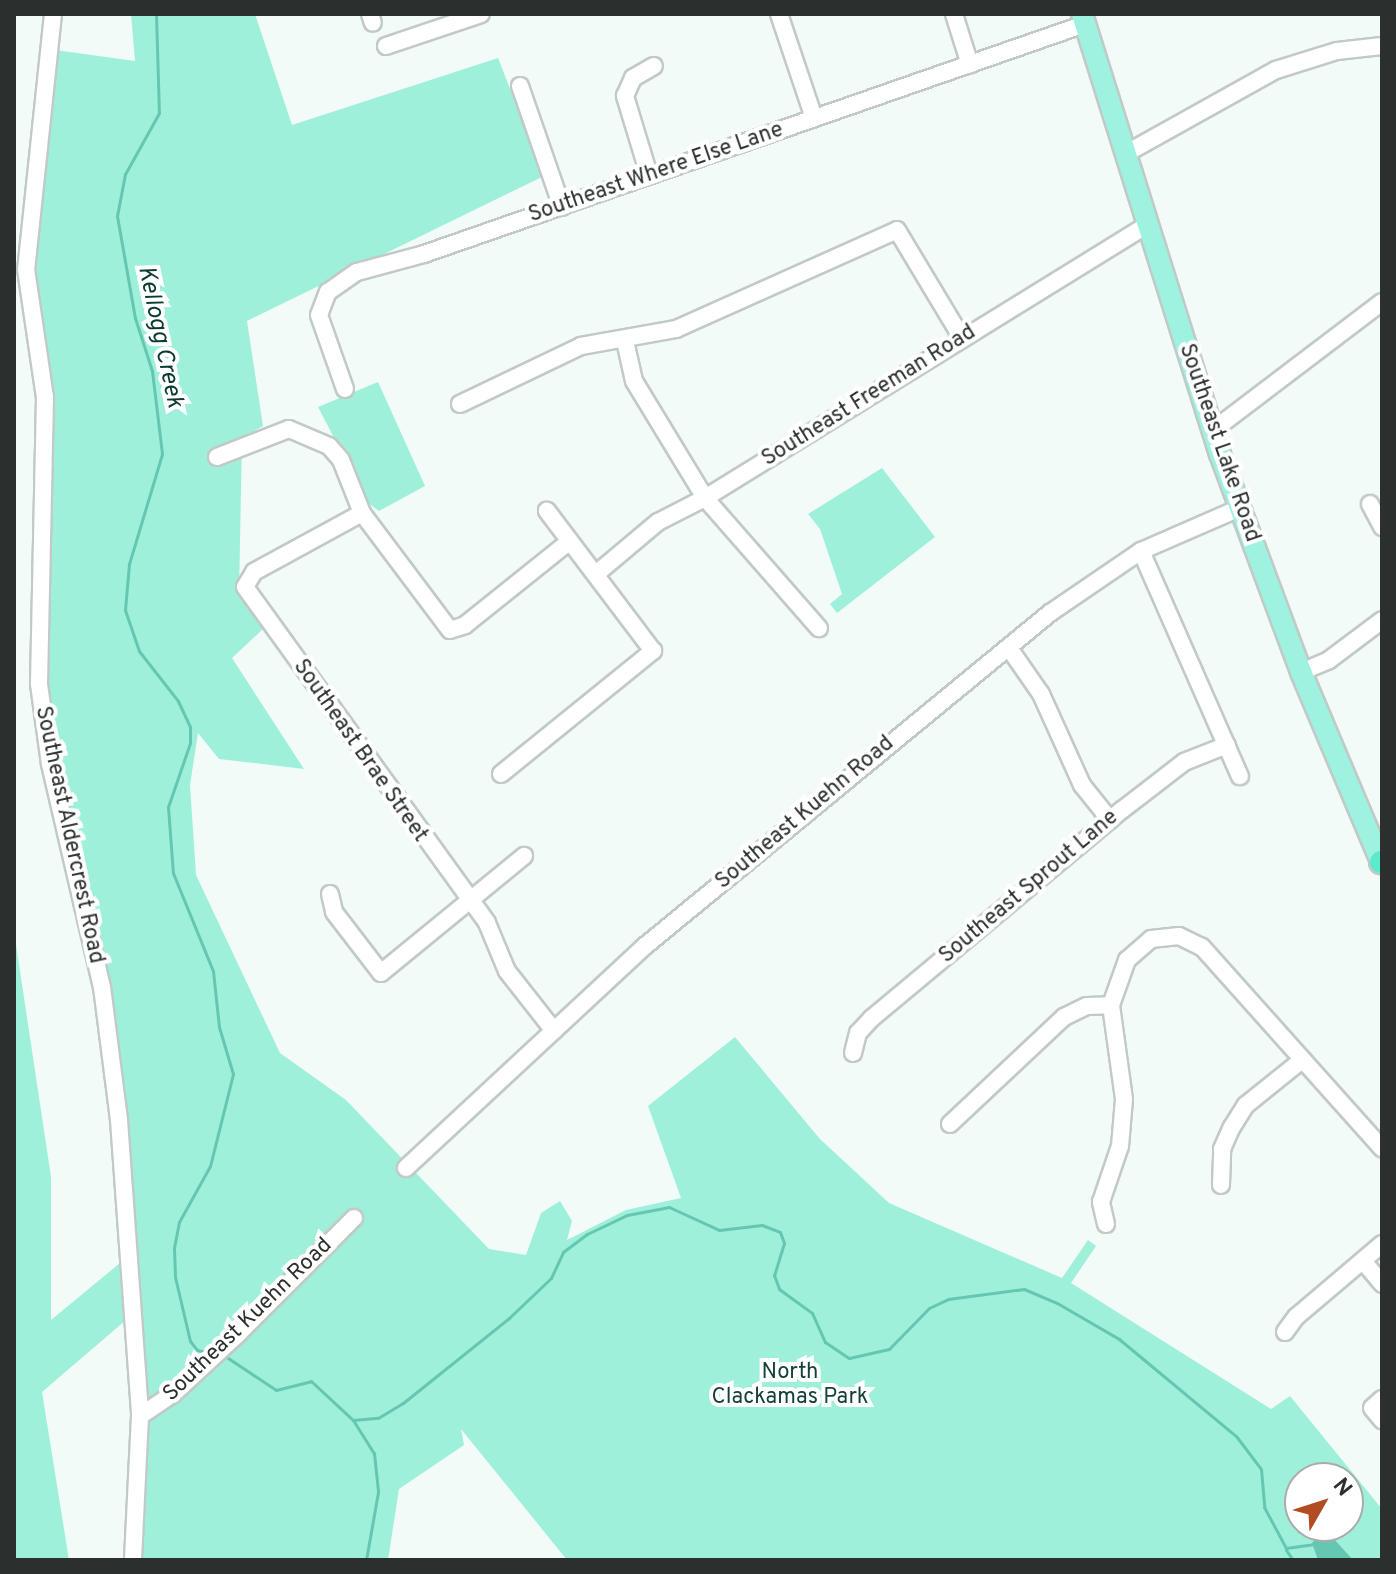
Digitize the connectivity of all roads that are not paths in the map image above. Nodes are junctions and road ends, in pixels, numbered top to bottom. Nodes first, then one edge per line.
1 (53, 14) edge
2 (481, 14) edge
3 (779, 14) edge
4 (954, 14) edge
5 (1083, 19) edge
6 (386, 46) dead end
7 (1382, 46) edge
8 (970, 65) junction
9 (654, 66) dead end
10 (520, 86) dead end
11 (814, 118) junction
12 (1125, 154) junction
13 (649, 175) junction
14 (562, 207) junction
15 (1147, 225) junction
16 (1382, 302) edge
17 (962, 338) junction
18 (625, 341) junction
19 (345, 389) dead end
20 (460, 404) dead end
21 (1212, 431) junction
22 (217, 457) dead end
23 (705, 498) junction
24 (1370, 504) dead end
25 (1240, 508) junction
26 (547, 511) dead end
27 (362, 513) junction
28 (1382, 527) edge
29 (570, 541) junction
30 (1141, 551) junction
31 (596, 574) junction
32 (1382, 620) edge
33 (819, 628) dead end
34 (1009, 648) junction
35 (1301, 672) junction
36 (1227, 745) junction
37 (501, 774) dead end
38 (1240, 776) dead end
39 (1110, 820) junction
40 (524, 856) dead end
41 (1382, 863) edge
42 (330, 894) dead end
43 (472, 903) junction
44 (1111, 1005) junction
45 (554, 1031) junction
46 (853, 1053) dead end
47 (1302, 1060) junction
48 (950, 1124) dead end
49 (1379, 1141) edge
50 (406, 1168) dead end
51 (1221, 1185) dead end
52 (354, 1218) dead end
53 (1106, 1224) dead end
54 (1382, 1244) edge
55 (1363, 1261) junction
56 (1382, 1284) edge
57 (1285, 1332) dead end
58 (140, 1416) junction
59 (133, 1560) edge

1 - 58 street, Southeast Aldercrest Road
2 - 6 street
3 - 11 street
4 - 8 street
5 - 8 street, Southeast Where Else Lane
5 - 12 main road, Southeast Lake Road
7 - 12 street
8 - 11 street, Southeast Where Else Lane
9 - 13 street
10 - 14 street
11 - 13 street, Southeast Where Else Lane
12 - 15 main road, Southeast Lake Road
13 - 14 street, Southeast Where Else Lane
14 - 19 street, Southeast Where Else Lane
15 - 17 street, Southeast Freeman Road
15 - 21 main road, Southeast Lake Road
16 - 21 street
17 - 18 street
17 - 23 street, Southeast Freeman Road
18 - 20 street
18 - 23 street
21 - 25 main road, Southeast Lake Road
22 - 27 street
23 - 31 street, Southeast Freeman Road
23 - 33 street
24 - 28 street
25 - 30 street, Southeast Kuehn Road
25 - 35 main road, Southeast Lake Road
26 - 29 street
27 - 29 street
27 - 43 street, Southeast Brae Street
29 - 31 street
30 - 34 street, Southeast Kuehn Road
30 - 36 street
31 - 37 street
32 - 35 street
34 - 39 street
34 - 45 street, Southeast Kuehn Road
35 - 41 main road, Southeast Lake Road
36 - 38 street
36 - 39 street, Southeast Sprout Lane
39 - 46 street, Southeast Sprout Lane
40 - 43 street
42 - 43 street
43 - 45 street, Southeast Brae Street
44 - 47 street
44 - 48 street
44 - 53 street
45 - 50 street, Southeast Kuehn Road
47 - 49 street
47 - 51 street
52 - 58 street, Southeast Kuehn Road
54 - 55 street
55 - 56 street
55 - 57 street
58 - 59 street, Southeast Aldercrest Road

